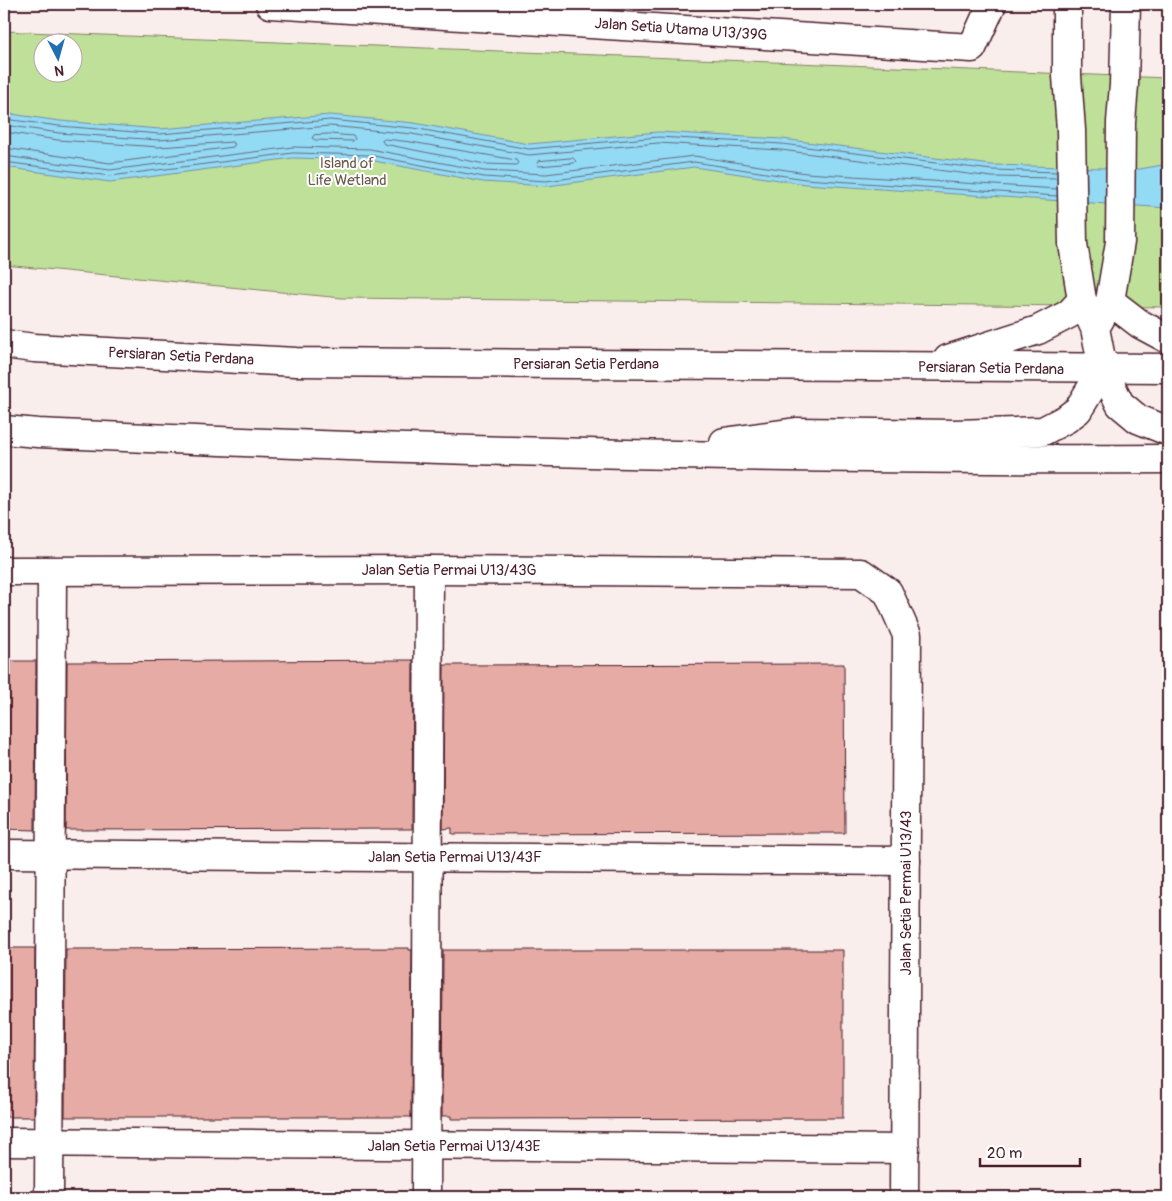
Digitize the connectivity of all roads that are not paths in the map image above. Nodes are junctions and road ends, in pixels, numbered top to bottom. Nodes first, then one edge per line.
1 (270, 4) edge
2 (992, 4) edge
3 (1067, 4) edge
4 (1126, 4) edge
5 (498, 11) edge
6 (1082, 300) junction
7 (1110, 300) junction
8 (1095, 328) junction
9 (1168, 339) edge
10 (4, 344) edge
11 (34, 348) junction
12 (4, 350) edge
13 (926, 367) junction
14 (1168, 368) edge
15 (1102, 369) junction
16 (4, 430) edge
17 (1168, 430) edge
18 (621, 455) junction
19 (1168, 459) edge
20 (429, 570) junction
21 (4, 571) edge
22 (52, 572) junction
23 (888, 592) joint
24 (4, 854) edge
25 (51, 854) junction
26 (428, 857) junction
27 (906, 861) junction
28 (4, 1142) edge
29 (49, 1143) junction
30 (426, 1145) junction
31 (904, 1149) junction
32 (49, 1197) edge
33 (426, 1197) edge
34 (904, 1197) edge

1 - 5 street, Jalan Setia Utama U13/39G
2 - 5 street, Jalan Setia Utama U13/39G
3 - 6 street
4 - 7 street
6 - 8 street
6 - 13 street
7 - 8 street
7 - 9 street
8 - 15 street
10 - 11 street, Persiaran Setia Perdana
11 - 12 street
11 - 13 street, Persiaran Setia Perdana
13 - 15 street, Persiaran Setia Perdana
14 - 15 street, Persiaran Setia Perdana
15 - 17 street
15 - 18 street
16 - 18 street
18 - 19 street
20 - 22 street, Jalan Setia Permai U13/43G
20 - 23 street, Jalan Setia Permai U13/43G
20 - 26 street
21 - 22 street, Jalan Setia Permai U13/43G
22 - 25 street
23 - 27 street, Jalan Setia Permai U13/43
24 - 25 street, Jalan Setia Permai U13/43F
25 - 26 street, Jalan Setia Permai U13/43F
25 - 29 street
26 - 27 street, Jalan Setia Permai U13/43F
26 - 30 street
27 - 31 street, Jalan Setia Permai U13/43
28 - 29 street, Jalan Setia Permai U13/43E
29 - 30 street, Jalan Setia Permai U13/43E
29 - 32 street
30 - 31 street, Jalan Setia Permai U13/43E
30 - 33 street
31 - 34 street, Jalan Setia Permai U13/43

